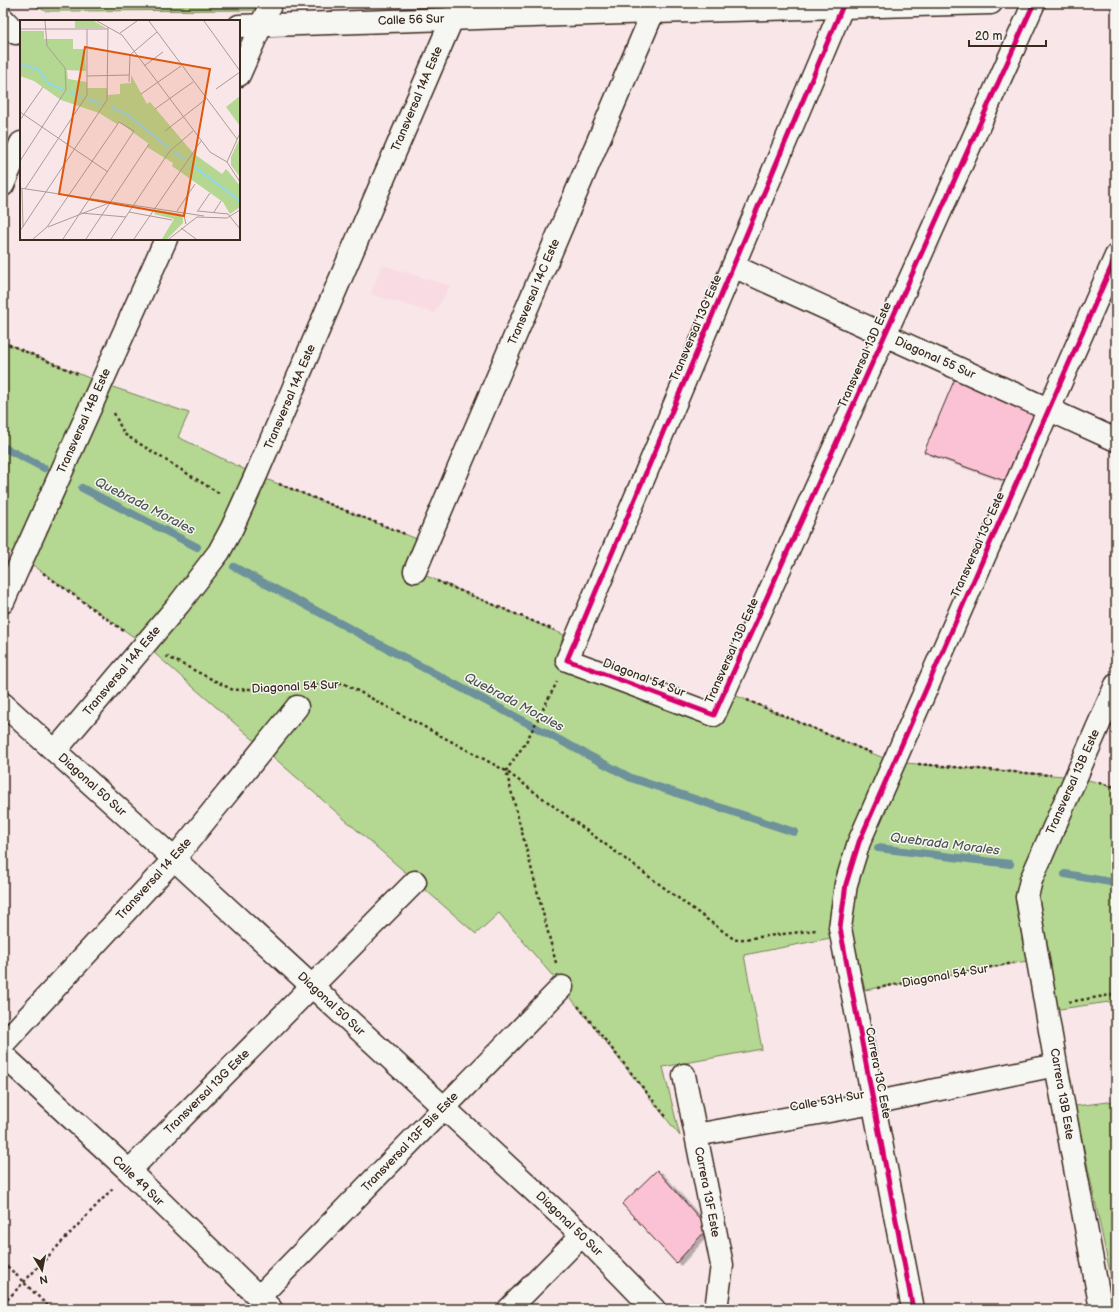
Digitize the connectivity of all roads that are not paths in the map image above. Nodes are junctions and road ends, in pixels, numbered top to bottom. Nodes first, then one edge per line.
1 (271, 3) edge
2 (673, 3) edge
3 (991, 3) edge
4 (1034, 3) edge
5 (843, 5) edge
6 (655, 7) edge
7 (455, 11) edge
8 (261, 25) junction
9 (240, 26) edge
10 (240, 73) edge
11 (20, 145) edge
12 (3, 185) edge
13 (166, 240) edge
14 (1116, 256) edge
15 (733, 266) junction
16 (885, 335) junction
17 (1049, 409) junction
18 (1116, 440) edge
19 (415, 571) road end
20 (3, 602) edge
21 (567, 660) joint
22 (1116, 685) edge
23 (3, 704) edge
24 (297, 707) dead end
25 (714, 716) joint
26 (55, 751) junction
27 (859, 842) joint
28 (174, 859) junction
29 (1031, 880) joint
30 (414, 882) dead end
31 (312, 986) junction
32 (562, 987) road end
33 (3, 1044) edge
34 (3, 1055) edge
35 (1056, 1065) junction
36 (684, 1075) dead end
37 (873, 1103) junction
38 (444, 1107) junction
39 (696, 1135) junction
40 (129, 1171) junction
41 (582, 1235) junction
42 (265, 1303) edge
43 (509, 1309) edge
44 (654, 1309) edge
45 (716, 1309) edge
46 (913, 1309) edge
47 (1101, 1309) edge

1 - 8 street
2 - 6 street
3 - 5 street, Calle 56 Sur
4 - 16 street, Transversal 13D Este
5 - 6 street, Calle 56 Sur
5 - 15 street, Transversal 13G Este
6 - 7 street, Calle 56 Sur
6 - 19 street, Transversal 14C Este
7 - 8 street, Calle 56 Sur
7 - 26 street, Transversal 14A Este
8 - 9 street, Calle 56 Sur
8 - 10 street
11 - 12 street
13 - 20 street, Transversal 14B Este
14 - 17 street, Transversal 13C Este
15 - 16 street, Diagonal 55 Sur
15 - 21 street, Transversal 13G Este
16 - 17 street, Diagonal 55 Sur
16 - 25 street, Transversal 13D Este
17 - 18 street, Diagonal 55 Sur
17 - 27 street, Transversal 13C Este
21 - 25 street, Diagonal 54 Sur
22 - 29 street, Transversal 13B Este
23 - 26 street, Diagonal 50 Sur
24 - 28 street, Transversal 14 Este
26 - 28 street, Diagonal 50 Sur
27 - 37 street, Carrera 13C Este
28 - 31 street, Diagonal 50 Sur
28 - 33 street, Transversal 14 Este
29 - 35 street, Carrera 13B Este
30 - 31 street, Transversal 13G Este
31 - 38 street, Diagonal 50 Sur
31 - 40 street, Transversal 13G Este
32 - 38 street, Transversal 13F Bis Este
34 - 40 street, Calle 49 Sur
35 - 37 street, Calle 53H Sur
35 - 47 street, Carrera 13B Este
36 - 39 street, Carrera 13F Este
37 - 39 street, Calle 53H Sur
37 - 46 street, Carrera 13C Este
38 - 41 street, Diagonal 50 Sur
38 - 42 street, Transversal 13F Bis Este
39 - 45 street, Carrera 13F Este
40 - 42 street, Calle 49 Sur
41 - 43 street
41 - 44 street, Diagonal 50 Sur

